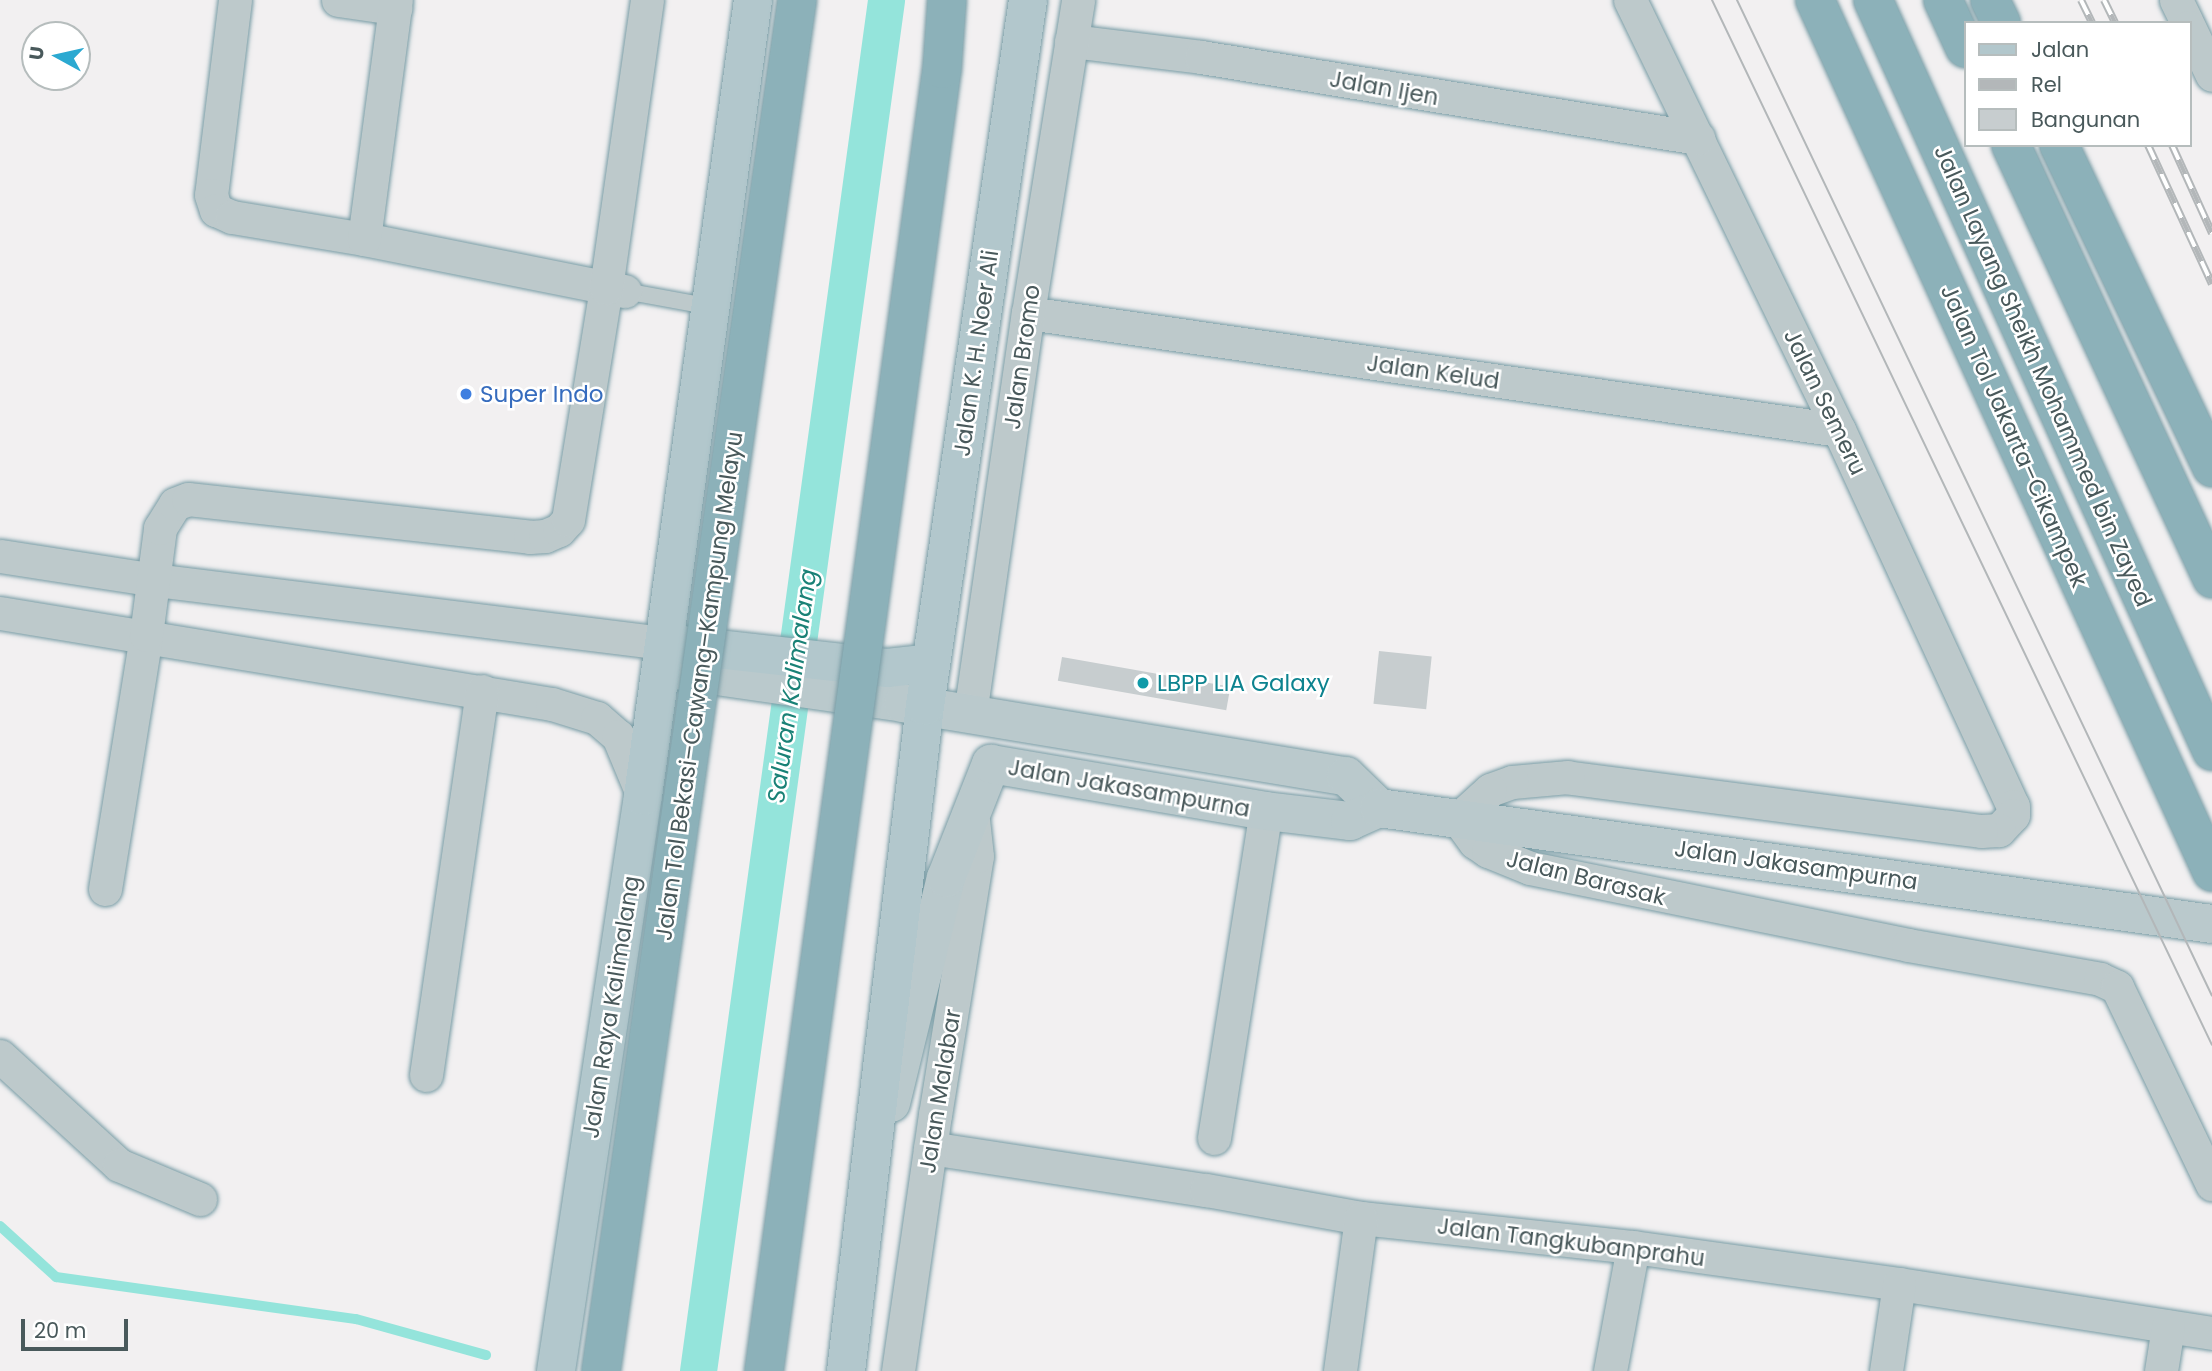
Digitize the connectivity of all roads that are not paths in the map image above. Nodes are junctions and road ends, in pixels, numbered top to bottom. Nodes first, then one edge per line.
1 (235, 0) edge
2 (338, 0) edge
3 (647, 0) edge
4 (753, 0) edge
5 (797, 0) edge
6 (947, 0) edge
7 (1028, 0) edge
8 (1078, 0) edge
9 (1630, 0) edge
10 (1815, 0) edge
11 (1873, 0) edge
12 (1943, 0) edge
13 (1990, 0) edge
14 (2176, 0) edge
15 (396, 4) edge
16 (2000, 21) edge
17 (2186, 21) edge
18 (2191, 31) edge
19 (1071, 41) junction
20 (1964, 46) edge
21 (2212, 75) edge
22 (1698, 138) junction
23 (2012, 147) edge
24 (2060, 147) edge
25 (364, 239) junction
26 (615, 289) junction
27 (713, 307) junction
28 (1028, 313) junction
29 (1839, 430) junction
30 (2212, 467) edge
31 (0, 556) edge
32 (2212, 579) edge
33 (155, 580) junction
34 (0, 613) edge
35 (146, 635) junction
36 (662, 656) junction
37 (931, 663) junction
38 (847, 679) junction
39 (482, 691) junction
40 (925, 706) junction
41 (970, 714) junction
42 (2212, 751) edge
43 (643, 796) junction
44 (1379, 808) junction
45 (972, 811) junction
46 (1266, 811) junction
47 (1458, 819) junction
48 (2212, 872) edge
49 (105, 889) dead end
50 (2212, 924) edge
51 (0, 1056) edge
52 (426, 1075) dead end
53 (890, 1108) junction
54 (935, 1115) junction
55 (1214, 1138) dead end
56 (930, 1148) junction
57 (2212, 1184) edge
58 (200, 1199) dead end
59 (867, 1199) junction
60 (1361, 1218) junction
61 (1633, 1247) junction
62 (1899, 1284) junction
63 (2168, 1328) junction
64 (2212, 1333) edge
65 (556, 1371) edge
66 (600, 1371) edge
67 (764, 1371) edge
68 (846, 1371) edge
69 (898, 1371) edge
70 (1340, 1371) edge
71 (1610, 1371) edge
72 (1886, 1371) edge
73 (2161, 1371) edge

1 - 25 street
2 - 15 street
3 - 26 street
4 - 27 main road
5 - 66 highway, Jalan Tol Bekasi–Cawang–Kampung Melayu, bridge
6 - 67 highway, bridge
7 - 37 main road, Jalan K. H. Noer Ali
8 - 19 street, Jalan Bromo
9 - 22 street, Jalan Semeru
10 - 48 highway, Jalan Tol Jakarta–Cikampek
11 - 42 highway, Jalan Layang Sheikh Mohammed bin Zayed
12 - 20 highway
13 - 16 highway
14 - 17 street
15 - 25 street
18 - 21 street
19 - 22 street, Jalan Ijen
19 - 28 street, Jalan Bromo
22 - 29 street, Jalan Semeru
23 - 32 highway
24 - 30 highway
25 - 26 street
26 - 27 lane
26 - 33 street
27 - 36 main road
28 - 29 street, Jalan Kelud
28 - 41 street, Jalan Bromo
29 - 47 street, Jalan Semeru
31 - 33 street
33 - 35 street
33 - 36 street
34 - 35 street
35 - 39 street
35 - 49 street
36 - 38 main road
36 - 43 main road, Jalan Raya Kalimalang
37 - 38 main road
37 - 40 main road, Jalan K. H. Noer Ali
38 - 40 main road, Jalan Jakasampurna
39 - 43 street
39 - 52 street
40 - 41 main road, Jalan Jakasampurna
40 - 59 main road
41 - 44 main road, Jalan Jakasampurna
43 - 65 main road, Jalan Raya Kalimalang
44 - 46 main road, Jalan Jakasampurna
44 - 47 main road, Jalan Jakasampurna
45 - 46 main road, Jalan Jakasampurna
45 - 53 main road, Jalan Jakasampurna
45 - 54 street, Jalan Malabar
46 - 55 street
47 - 50 main road, Jalan Jakasampurna
47 - 57 street, Jalan Barasak
51 - 58 street
53 - 54 street
53 - 59 main road, Jalan Jakasampurna
54 - 56 street, Jalan Malabar
56 - 60 street, Jalan Tangkubanprahu
56 - 69 street, Jalan Malabar
59 - 68 main road
60 - 61 street, Jalan Tangkubanprahu
60 - 70 street
61 - 62 street, Jalan Tangkubanprahu
61 - 71 street
62 - 63 street, Jalan Tangkubanprahu
62 - 72 street
63 - 64 street, Jalan Tangkubanprahu
63 - 73 street

